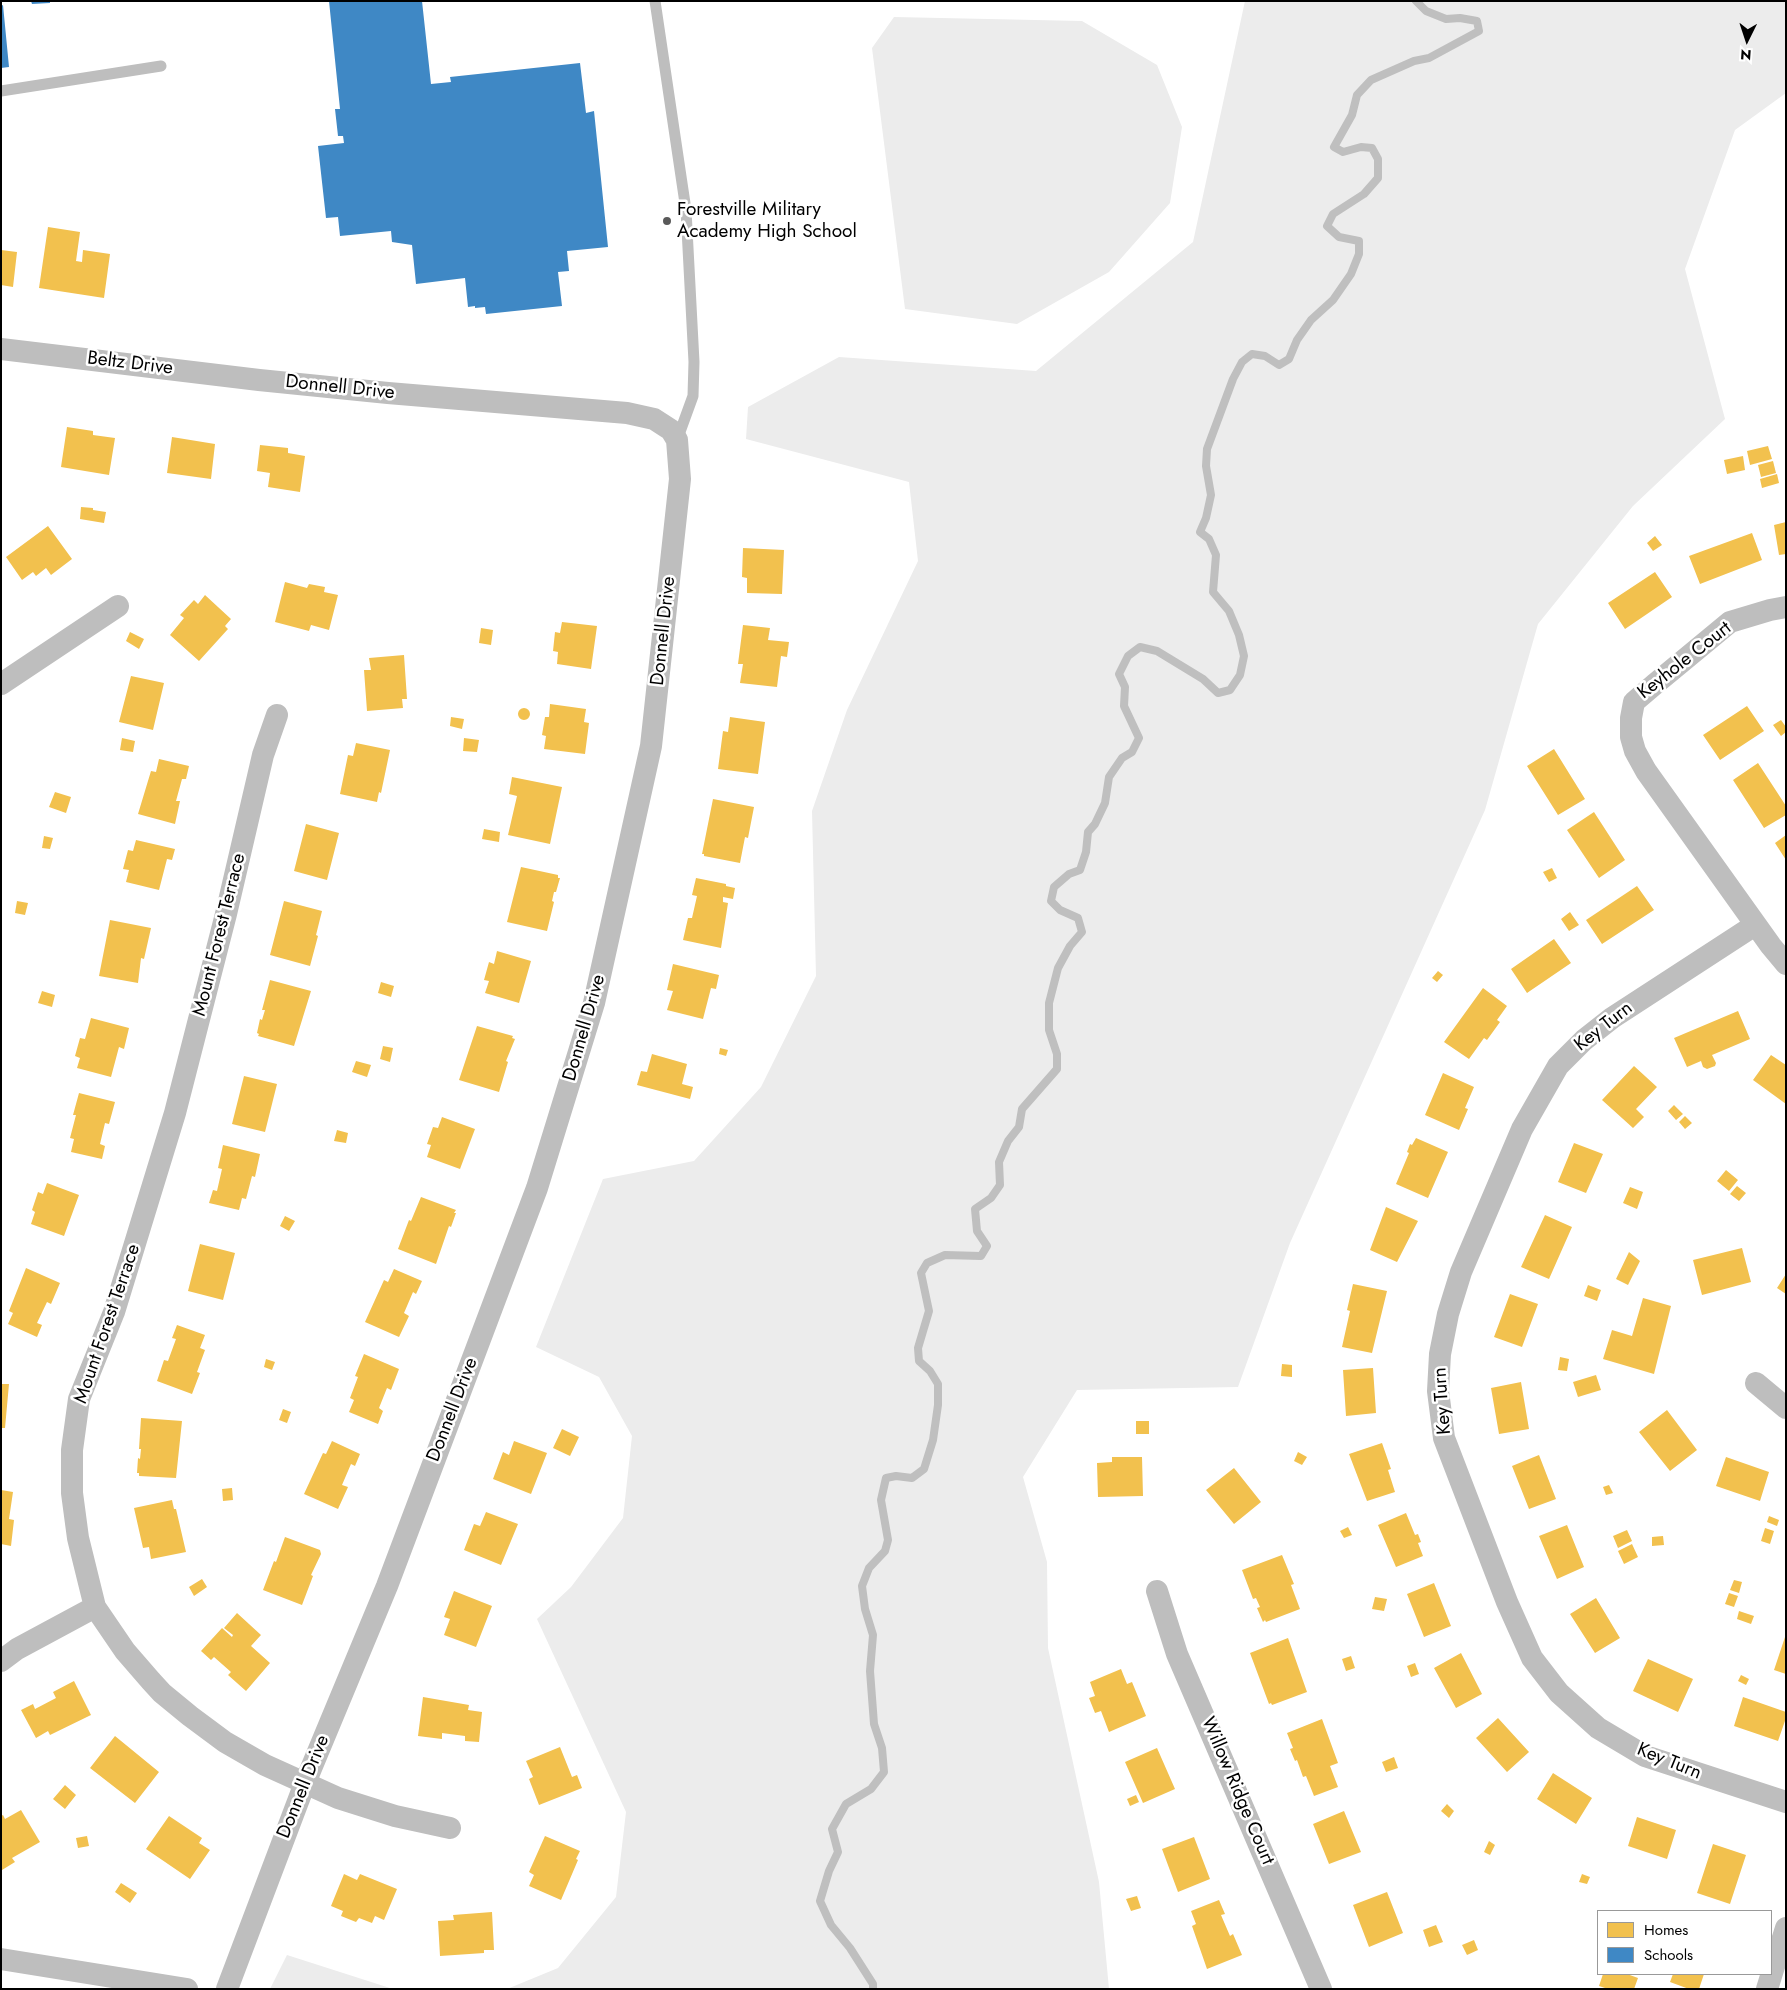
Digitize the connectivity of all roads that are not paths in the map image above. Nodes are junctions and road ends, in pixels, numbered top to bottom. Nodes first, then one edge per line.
1 (656, 1) edge
2 (161, 66) dead end
3 (1, 91) edge
4 (1, 348) edge
5 (259, 380) joint
6 (677, 440) junction
7 (118, 606) dead end
8 (1786, 607) edge
9 (1, 684) edge
10 (277, 715) dead end
11 (1756, 924) junction
12 (1786, 964) edge
13 (1756, 1384) dead end
14 (1786, 1408) edge
15 (1157, 1591) dead end
16 (95, 1607) junction
17 (1, 1661) edge
18 (305, 1782) junction
19 (1786, 1802) edge
20 (450, 1828) dead end
21 (1786, 1928) edge
22 (1, 1959) edge
23 (1772, 1973) edge
24 (1771, 1975) edge
25 (187, 1989) edge
26 (227, 1989) edge
27 (1321, 1989) edge
28 (1767, 1989) edge

1 - 6 lane
2 - 3 lane
4 - 5 street, Beltz Drive
5 - 6 street, Donnell Drive
6 - 18 street, Donnell Drive
7 - 9 street
8 - 11 street, Keyhole Court
10 - 16 street, Mount Forest Terrace
11 - 12 street
11 - 19 street, Key Turn
13 - 14 street
15 - 27 street, Willow Ridge Court
16 - 17 street
16 - 18 street, Mount Forest Terrace
18 - 20 street, Mount Forest Terrace
18 - 26 street, Donnell Drive
21 - 23 street
22 - 25 street
24 - 28 street

